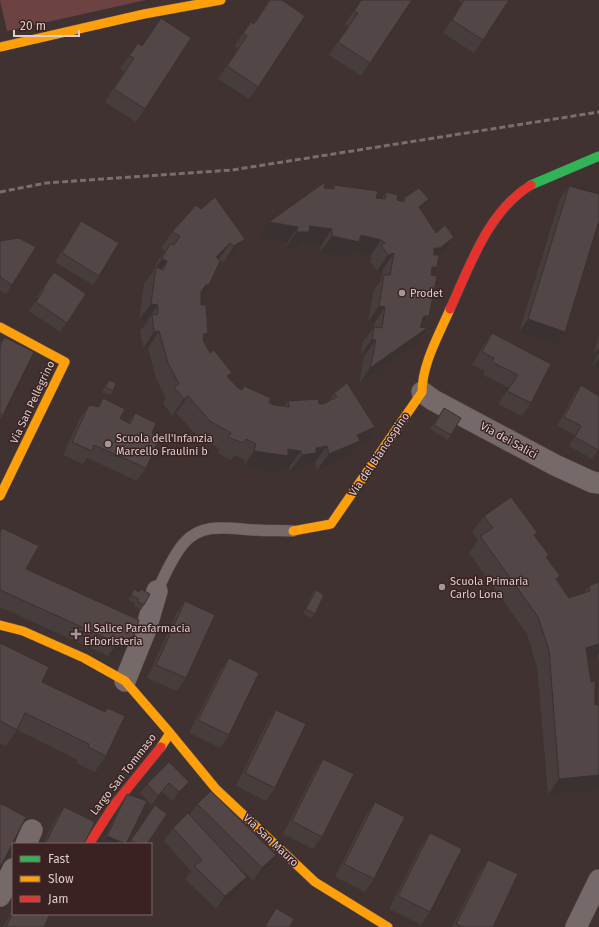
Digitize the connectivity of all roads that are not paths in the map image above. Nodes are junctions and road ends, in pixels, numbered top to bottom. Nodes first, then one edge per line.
1 (221, 0) edge
2 (0, 47) edge
3 (599, 156) edge
4 (0, 327) edge
5 (422, 392) junction
6 (599, 482) edge
7 (0, 496) edge
8 (293, 530) joint
9 (157, 591) joint
10 (0, 625) edge
11 (125, 681) junction
12 (170, 733) junction
13 (90, 843) edge
14 (12, 872) edge
15 (599, 880) edge
16 (0, 896) edge
17 (388, 927) edge
18 (576, 927) edge

1 - 2 street
3 - 5 street, Via del Biancospino
4 - 7 street, Via San Pellegrino
5 - 6 street, Via dei Salici
5 - 8 street, Via del Biancospino
8 - 9 lane, Via del Biancospino
9 - 11 street, Via del Biancospino
10 - 11 street, Largo San Tommaso
11 - 12 street, Largo San Tommaso
12 - 13 street, Largo San Tommaso
12 - 17 street, Via San Mauro
14 - 16 street
15 - 18 street

